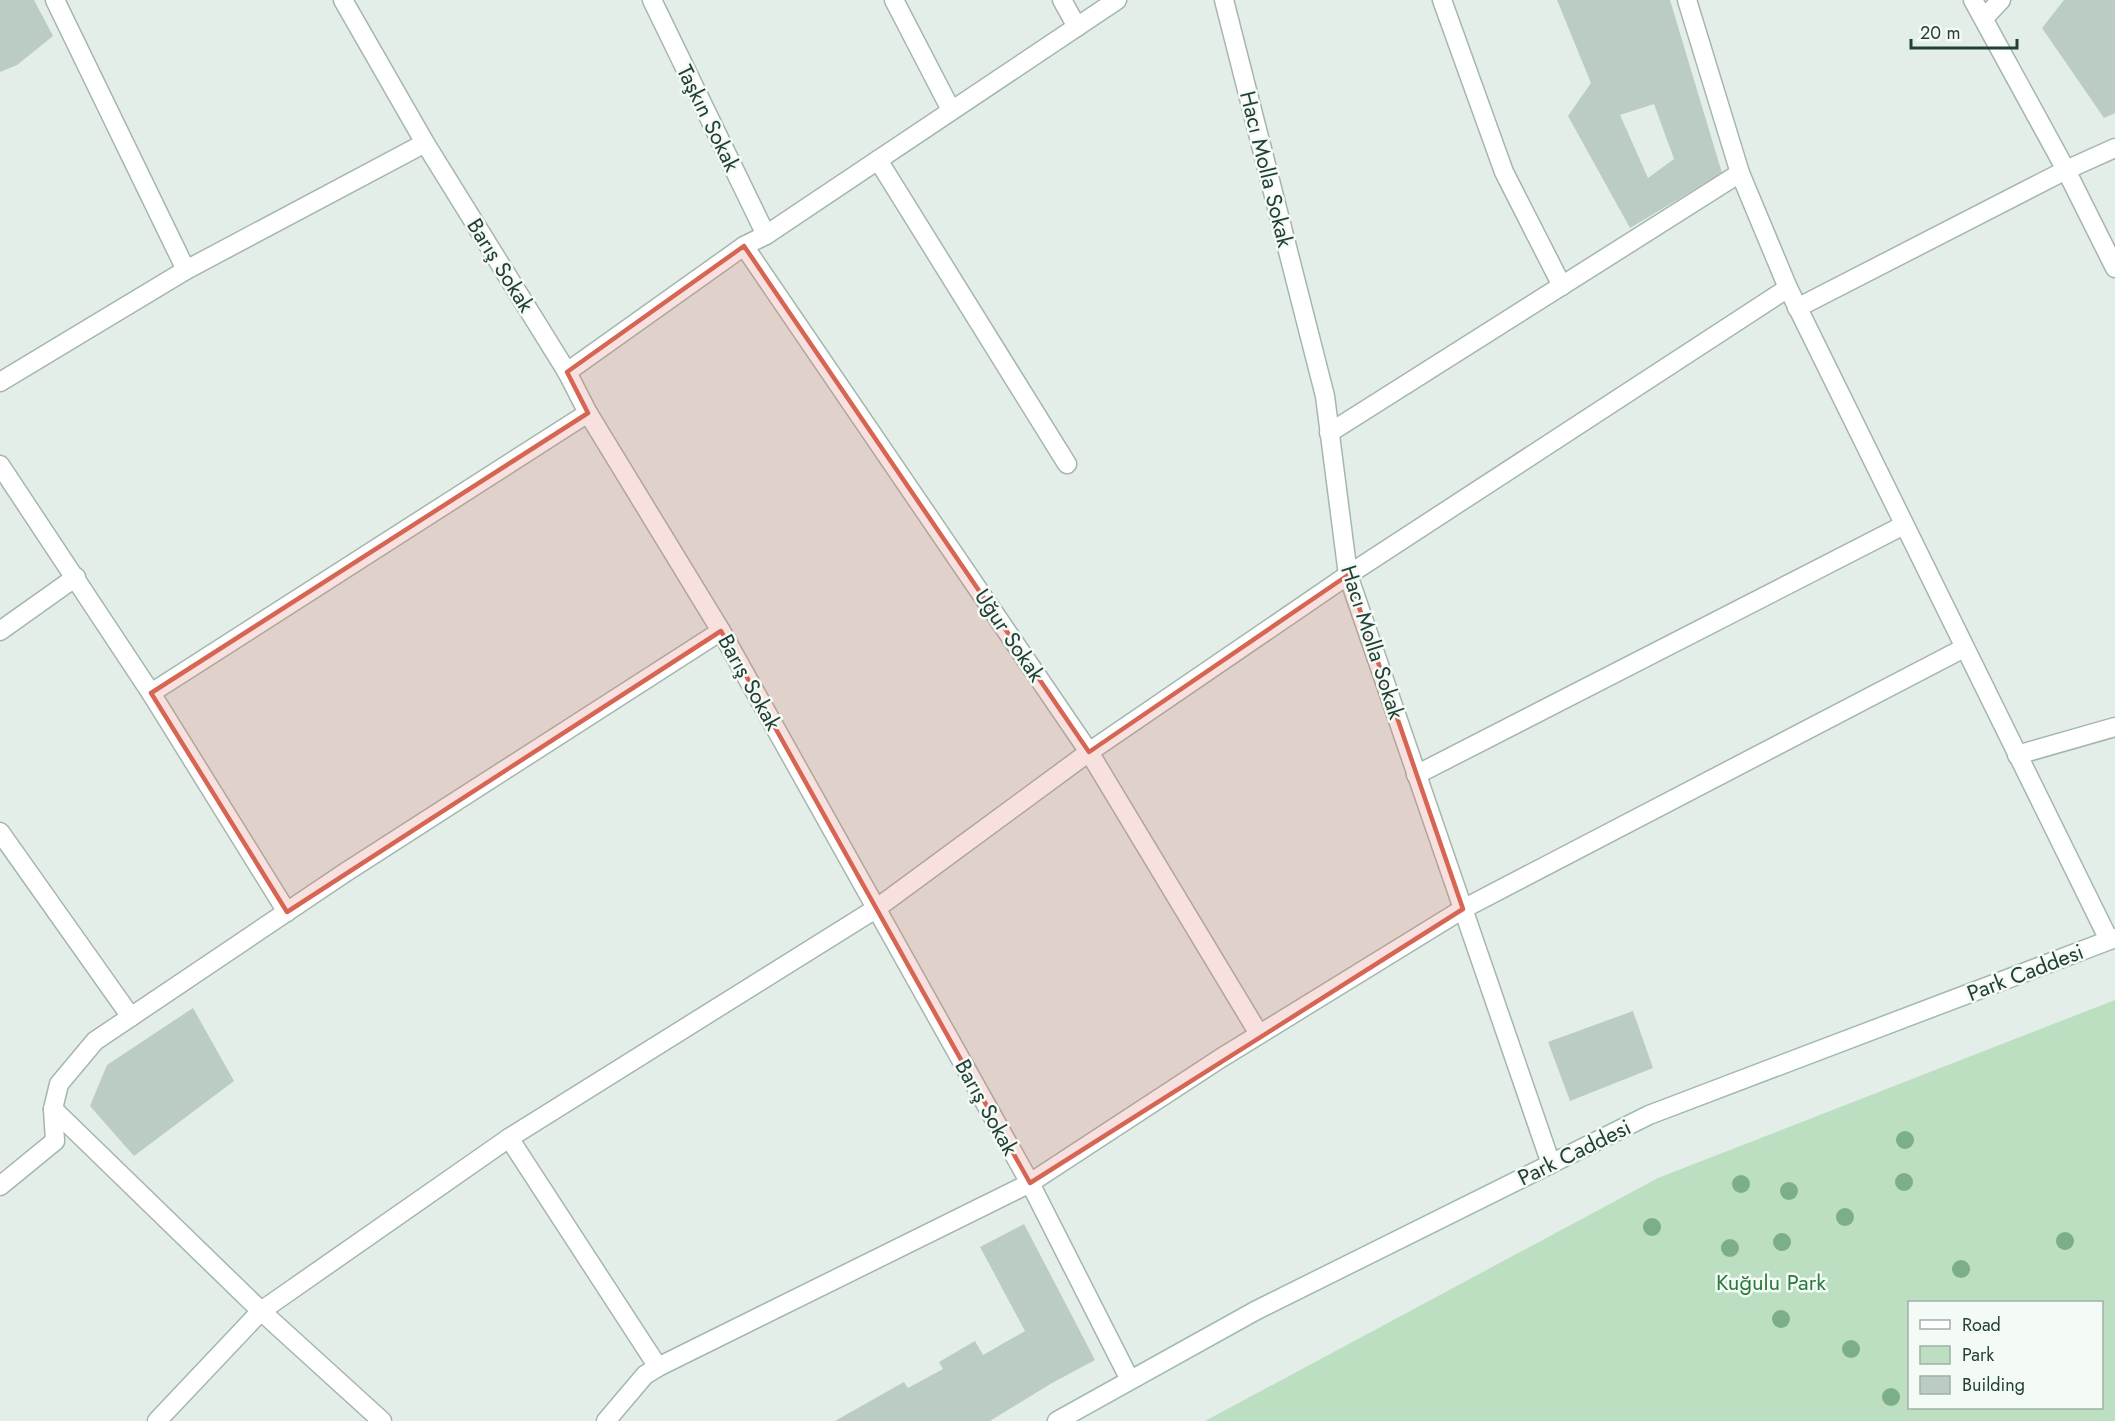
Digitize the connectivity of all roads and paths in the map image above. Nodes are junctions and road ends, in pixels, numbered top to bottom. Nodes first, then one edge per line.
1 (56, 0) edge
2 (343, 0) edge
3 (652, 0) edge
4 (894, 0) edge
5 (1062, 0) edge
6 (1117, 0) edge
7 (1224, 0) edge
8 (1442, 0) edge
9 (1687, 0) edge
10 (1973, 0) edge
11 (2001, 0) edge
12 (1984, 18) junction
13 (1077, 27) junction
14 (951, 110) junction
15 (425, 143) junction
16 (2115, 148) edge
17 (878, 160) junction
18 (2066, 170) junction
19 (1740, 173) junction
20 (766, 235) junction
21 (744, 246) junction
22 (2115, 268) edge
23 (186, 270) junction
24 (1562, 285) junction
25 (1788, 288) junction
26 (1797, 308) junction
27 (567, 372) junction
28 (0, 382) edge
29 (588, 414) junction
30 (1329, 433) junction
31 (1068, 464) dead end
32 (0, 465) edge
33 (1904, 525) junction
34 (1348, 575) junction
35 (76, 577) junction
36 (0, 631) edge
37 (721, 632) junction
38 (1964, 648) junction
39 (151, 693) junction
40 (2115, 727) edge
41 (1089, 752) junction
42 (2017, 755) junction
43 (1416, 775) junction
44 (0, 832) edge
45 (877, 908) junction
46 (1463, 909) junction
47 (287, 912) junction
48 (2112, 939) edge
49 (131, 1017) junction
50 (1259, 1034) junction
51 (53, 1109) junction
52 (509, 1138) junction
53 (1551, 1164) junction
54 (1030, 1183) junction
55 (0, 1186) edge
56 (261, 1311) junction
57 (658, 1367) junction
58 (1130, 1380) junction
59 (157, 1421) edge
60 (382, 1421) edge
61 (606, 1421) edge
62 (1057, 1421) edge

1 - 23 street
2 - 15 street, Barış Sokak
3 - 20 street, Taşkın Sokak
4 - 14 street
5 - 13 street
6 - 13 street
7 - 30 street, Hacı Molla Sokak
8 - 24 street
9 - 19 street
10 - 12 street
11 - 12 street
12 - 18 street
13 - 14 street
14 - 17 street
15 - 23 street
15 - 27 street, Barış Sokak
16 - 18 street
17 - 20 street
17 - 31 street
18 - 22 street
18 - 26 street
19 - 24 street
19 - 25 street
20 - 21 street
21 - 27 street
21 - 41 street, Uğur Sokak
23 - 28 street
24 - 30 street
25 - 26 street
25 - 34 street
26 - 33 street
27 - 29 street, Barış Sokak
29 - 37 street, Barış Sokak
29 - 39 street
30 - 34 street, Hacı Molla Sokak
32 - 35 street
33 - 38 street
33 - 43 street
34 - 41 street
34 - 43 street, Hacı Molla Sokak
35 - 36 street
35 - 39 street
37 - 45 street, Barış Sokak
37 - 47 street
38 - 42 street
38 - 46 street
39 - 47 street
40 - 42 street
41 - 45 street
41 - 50 street, Uğur Sokak
42 - 48 street
43 - 46 street, Hacı Molla Sokak
44 - 49 street
45 - 52 street
45 - 54 street, Barış Sokak
46 - 50 street
46 - 53 street, Hacı Molla Sokak
47 - 49 street
48 - 53 street, Park Caddesi
49 - 51 street
50 - 54 street
51 - 55 street
51 - 56 street
52 - 56 street
52 - 57 street
53 - 58 street, Park Caddesi
54 - 57 street
54 - 58 street, Barış Sokak
56 - 59 street
56 - 60 street
57 - 61 street
58 - 62 street, Park Caddesi

